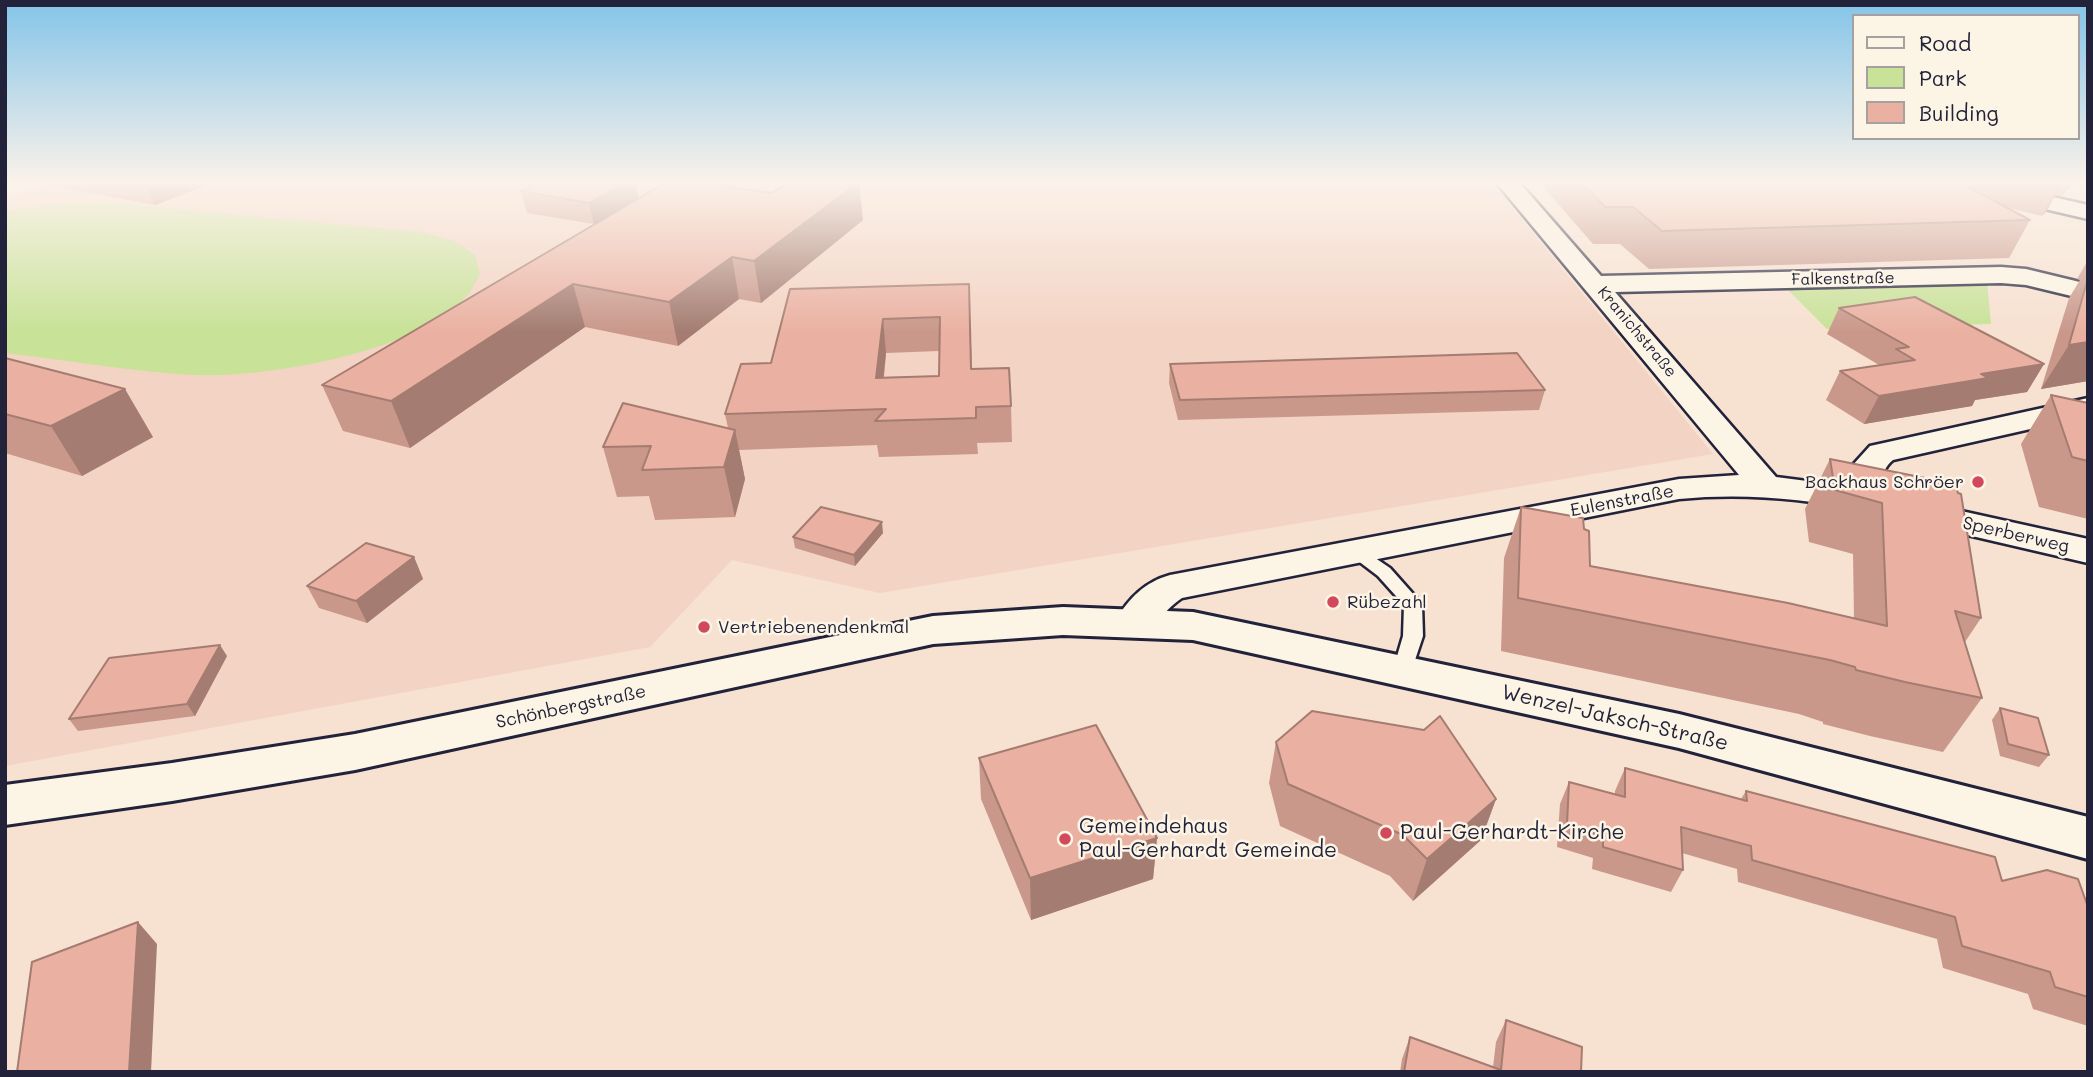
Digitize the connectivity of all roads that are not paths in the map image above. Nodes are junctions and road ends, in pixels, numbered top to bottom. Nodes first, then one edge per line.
1 (1550, 231) edge
2 (1597, 284) junction
3 (2088, 292) edge
4 (2088, 407) edge
5 (1765, 485) junction
6 (1862, 499) junction
7 (2088, 551) edge
8 (1359, 553) junction
9 (1136, 620) junction
10 (1403, 670) junction
11 (5, 805) edge
12 (2088, 838) edge

1 - 2 street, Kranichstraße
2 - 3 street, Falkenstraße
2 - 5 street, Kranichstraße
4 - 6 street
5 - 6 street, Eulenstraße
5 - 8 street, Eulenstraße
6 - 7 street, Sperberweg
8 - 9 street, Eulenstraße
8 - 10 lane
9 - 10 street, Wenzel-Jaksch-Straße
9 - 11 street, Schönbergstraße
10 - 12 street, Wenzel-Jaksch-Straße

